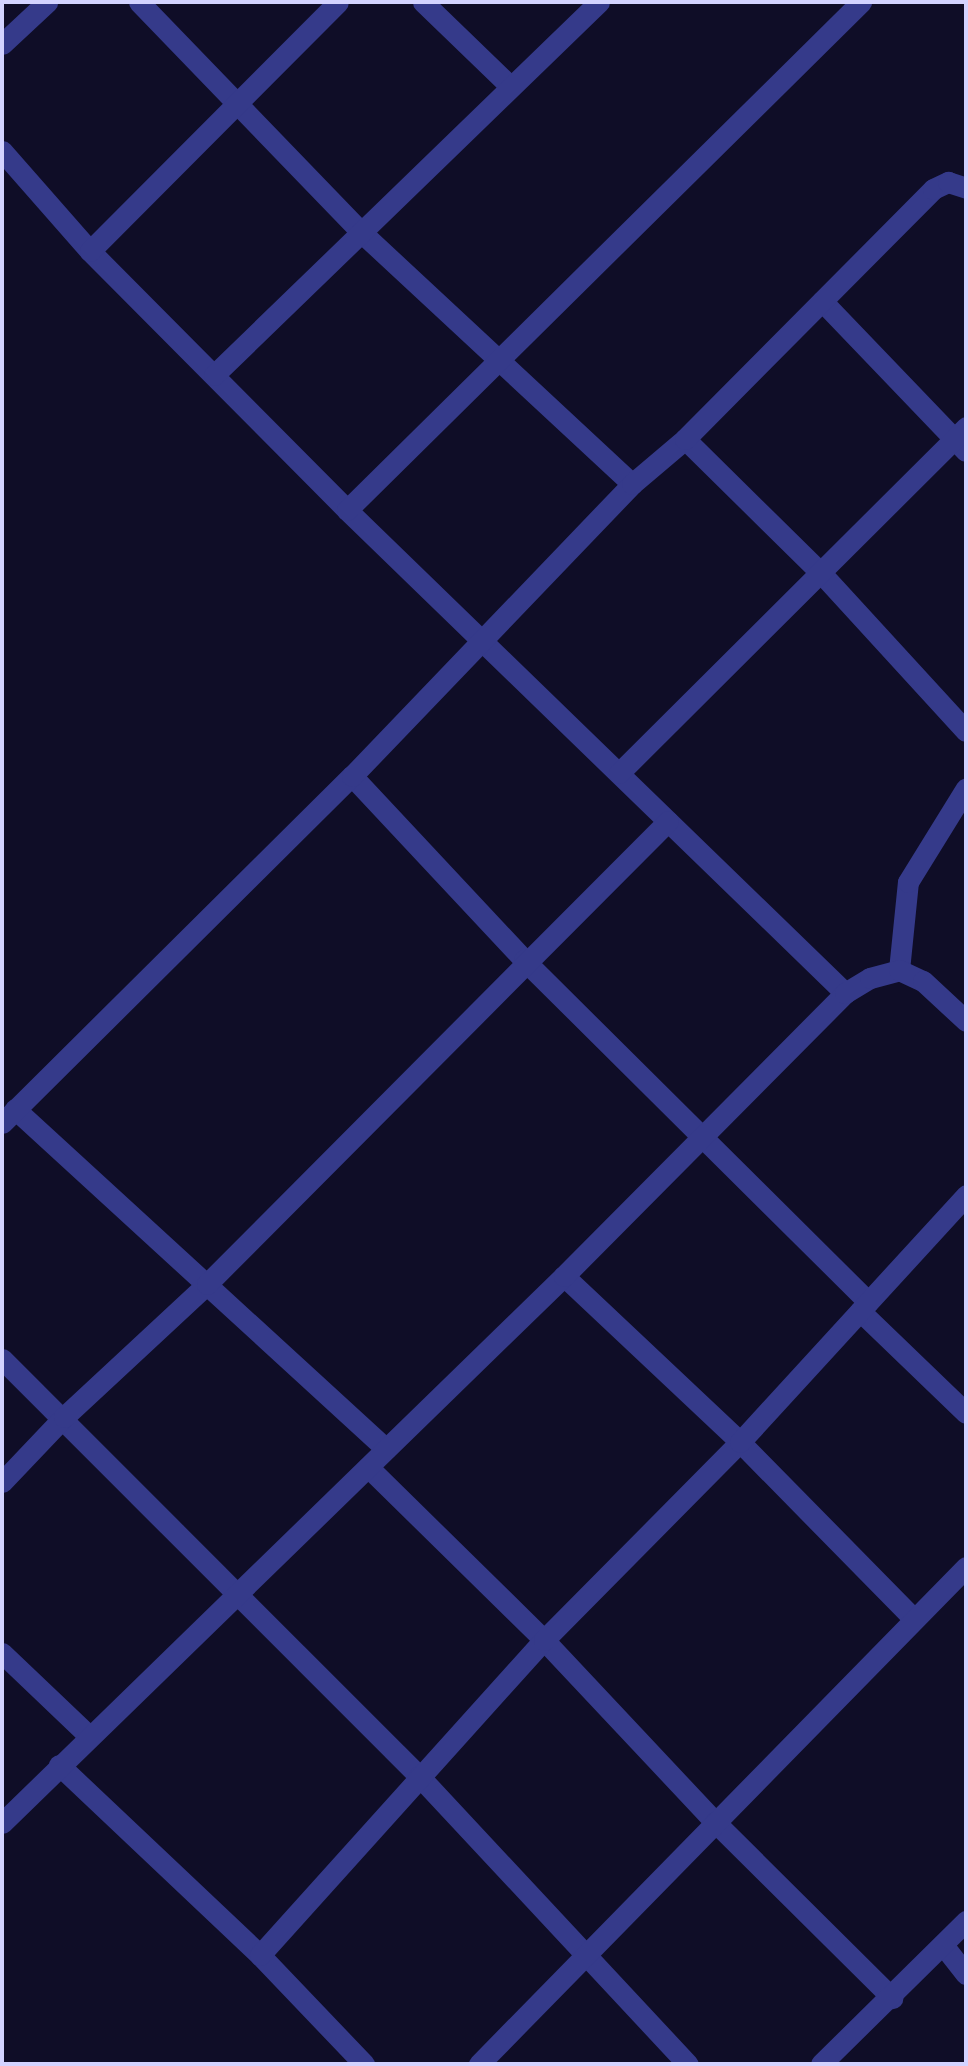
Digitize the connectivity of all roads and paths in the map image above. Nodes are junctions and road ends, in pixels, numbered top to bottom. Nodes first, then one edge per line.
1 (47, 2) edge
2 (139, 2) edge
3 (338, 2) edge
4 (423, 2) edge
5 (600, 2) edge
6 (861, 2) edge
7 (2, 44) edge
8 (511, 87) junction
9 (240, 104) junction
10 (2, 151) edge
11 (966, 188) edge
12 (361, 232) junction
13 (90, 251) junction
14 (821, 301) junction
15 (499, 360) junction
16 (214, 375) junction
17 (685, 439) junction
18 (962, 439) edge
19 (632, 484) junction
20 (347, 510) junction
21 (822, 574) junction
22 (481, 639) junction
23 (966, 731) edge
24 (618, 772) junction
25 (352, 776) junction
26 (966, 788) edge
27 (668, 821) junction
28 (524, 960) junction
29 (899, 970) junction
30 (845, 993) junction
31 (966, 1021) edge
32 (9, 1116) edge
33 (701, 1136) junction
34 (966, 1195) edge
35 (564, 1276) junction
36 (207, 1284) junction
37 (864, 1306) junction
38 (2, 1359) edge
39 (966, 1413) edge
40 (64, 1416) junction
41 (740, 1442) junction
42 (386, 1450) junction
43 (368, 1468) junction
44 (2, 1482) edge
45 (966, 1567) edge
46 (237, 1594) junction
47 (914, 1619) junction
48 (544, 1640) junction
49 (2, 1653) edge
50 (88, 1735) junction
51 (59, 1765) junction
52 (419, 1776) junction
53 (715, 1822) junction
54 (2, 1823) edge
55 (966, 1921) edge
56 (943, 1945) junction
57 (260, 1955) junction
58 (584, 1957) junction
59 (966, 1974) edge
60 (891, 1998) junction
61 (363, 2064) edge
62 (479, 2064) edge
63 (688, 2064) edge
64 (821, 2064) edge

1 - 7 street
2 - 9 street
3 - 9 street
4 - 8 street
5 - 8 street
6 - 15 street
8 - 12 street
9 - 12 street
9 - 13 street
10 - 13 street
11 - 14 street
12 - 15 street
12 - 16 street
13 - 16 street
14 - 17 street
14 - 18 street
15 - 19 street
15 - 20 street
16 - 20 street
17 - 19 street
17 - 21 street
18 - 21 street
19 - 22 street
20 - 22 street
21 - 23 street
21 - 24 street
22 - 24 street
22 - 25 street
24 - 27 street
25 - 28 street
25 - 32 street
26 - 29 street
27 - 28 street
27 - 30 street
28 - 33 street
28 - 36 street
29 - 30 street
29 - 31 street
30 - 33 street
32 - 36 street
33 - 35 street
33 - 37 street
34 - 37 street
35 - 41 street
35 - 42 street
36 - 40 street
36 - 42 street
37 - 39 street
37 - 41 street
38 - 40 street
40 - 44 street
40 - 46 street
41 - 47 street
41 - 48 street
42 - 43 street
43 - 46 street
43 - 48 street
45 - 47 street
46 - 50 street
46 - 52 street
47 - 53 street
48 - 52 street
48 - 53 street
49 - 50 street
50 - 51 street
51 - 54 street
51 - 57 street
52 - 57 street
52 - 58 street
53 - 58 street
53 - 60 street
55 - 56 street
56 - 59 street
56 - 60 street
57 - 61 street
58 - 62 street
58 - 63 street
60 - 64 street

